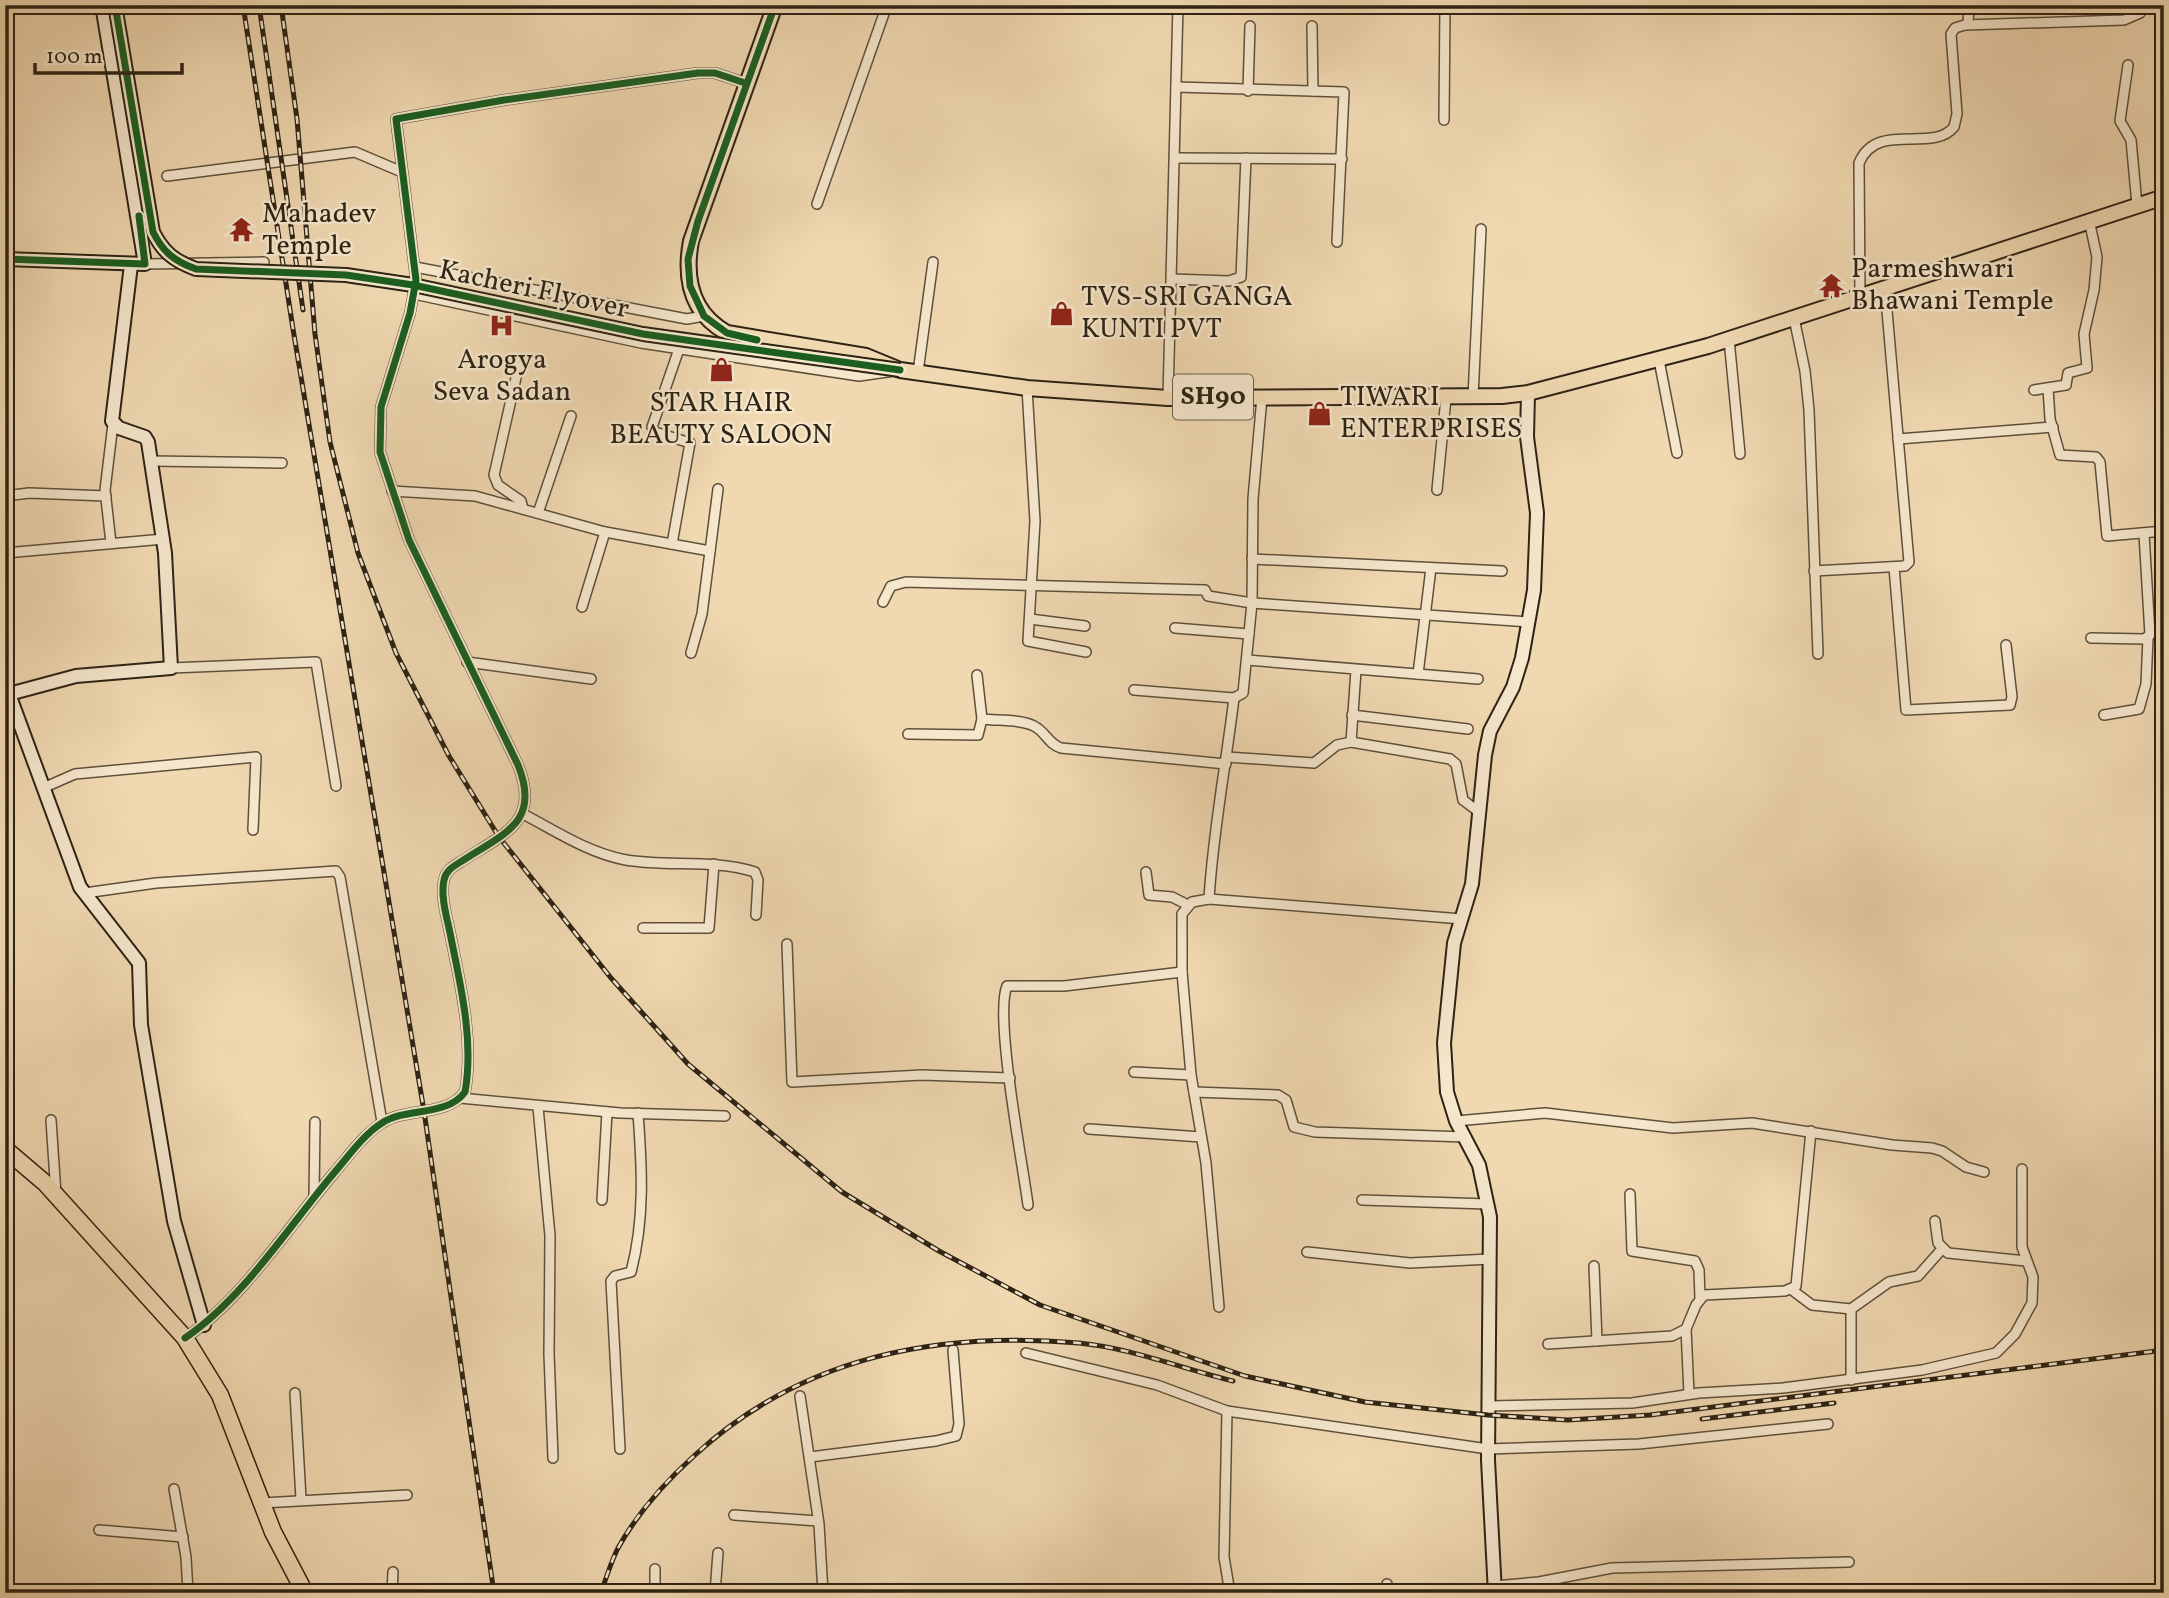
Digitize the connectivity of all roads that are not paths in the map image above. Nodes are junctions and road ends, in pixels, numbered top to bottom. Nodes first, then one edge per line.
1 (102, 5) edge
2 (116, 5) edge
3 (775, 5) edge
4 (887, 5) edge
5 (1178, 5) edge
6 (1445, 5) edge
7 (1969, 5) edge
8 (2145, 5) edge
9 (1965, 25) junction
10 (1250, 26) dead end
11 (1312, 26) dead end
12 (2128, 65) dead end
13 (745, 83) junction
14 (1176, 88) junction
15 (1248, 91) junction
16 (1313, 91) junction
17 (1444, 120) dead end
18 (1175, 158) junction
19 (1246, 158) junction
20 (1342, 159) junction
21 (402, 172) junction
22 (167, 176) dead end
23 (2164, 197) edge
24 (817, 204) dead end
25 (2137, 205) junction
26 (2089, 220) junction
27 (1481, 229) dead end
28 (1337, 242) dead end
29 (5, 259) edge
30 (264, 262) dead end
31 (933, 262) dead end
32 (145, 264) junction
33 (131, 265) junction
34 (415, 267) junction
35 (1172, 279) junction
36 (1885, 288) junction
37 (414, 293) junction
38 (1860, 296) junction
39 (705, 316) junction
40 (1794, 318) junction
41 (1729, 339) junction
42 (679, 349) junction
43 (520, 360) dead end
44 (1658, 360) junction
45 (900, 370) junction
46 (918, 372) junction
47 (1027, 388) junction
48 (2048, 388) junction
49 (2034, 390) dead end
50 (1528, 393) junction
51 (1262, 397) junction
52 (1473, 397) junction
53 (1168, 398) junction
54 (1446, 398) junction
55 (571, 416) dead end
56 (113, 424) junction
57 (2053, 428) junction
58 (1898, 439) junction
59 (1677, 453) dead end
60 (1740, 454) dead end
61 (151, 461) junction
62 (282, 463) dead end
63 (718, 489) dead end
64 (1437, 489) dead end
65 (392, 491) junction
66 (5, 496) edge
67 (106, 496) junction
68 (523, 509) junction
69 (537, 513) junction
70 (2164, 531) edge
71 (605, 532) junction
72 (2144, 534) junction
73 (164, 540) junction
74 (111, 543) junction
75 (672, 544) junction
76 (710, 551) junction
77 (6, 553) edge
78 (1252, 559) junction
79 (1894, 567) junction
80 (1431, 568) junction
81 (1502, 571) dead end
82 (1814, 571) junction
83 (5, 574) edge
84 (1033, 585) junction
85 (883, 602) dead end
86 (1252, 603) junction
87 (582, 607) dead end
88 (1427, 615) junction
89 (1030, 619) junction
90 (1529, 622) junction
91 (1085, 626) dead end
92 (1175, 628) dead end
93 (2164, 630) edge
94 (1250, 634) junction
95 (2150, 634) junction
96 (2091, 638) dead end
97 (2006, 645) dead end
98 (1086, 652) dead end
99 (691, 653) dead end
100 (1818, 654) dead end
101 (1247, 660) junction
102 (467, 662) junction
103 (171, 668) junction
104 (1356, 670) junction
105 (1418, 674) junction
106 (977, 675) dead end
107 (591, 679) dead end
108 (1478, 679) dead end
109 (7, 690) edge
110 (1134, 690) dead end
111 (1234, 698) junction
112 (1352, 715) junction
113 (2104, 715) dead end
114 (982, 719) junction
115 (1468, 729) dead end
116 (908, 734) dead end
117 (1351, 742) junction
118 (1227, 761) junction
119 (336, 786) dead end
120 (43, 788) junction
121 (1479, 812) junction
122 (523, 814) junction
123 (253, 830) dead end
124 (714, 864) junction
125 (1146, 872) dead end
126 (85, 894) junction
127 (1209, 899) junction
128 (1188, 905) junction
129 (756, 915) dead end
130 (1462, 919) junction
131 (643, 929) dead end
132 (787, 943) dead end
133 (1182, 972) junction
134 (1134, 1072) dead end
135 (1191, 1075) junction
136 (1010, 1078) junction
137 (1194, 1093) junction
138 (460, 1098) junction
139 (538, 1107) junction
140 (607, 1112) junction
141 (638, 1114) junction
142 (725, 1116) dead end
143 (51, 1120) dead end
144 (1456, 1121) junction
145 (315, 1122) dead end
146 (382, 1122) junction
147 (1089, 1129) dead end
148 (1811, 1131) junction
149 (1201, 1137) junction
150 (1466, 1137) junction
151 (5, 1149) edge
152 (2022, 1170) dead end
153 (1984, 1172) dead end
154 (1630, 1194) dead end
155 (56, 1196) junction
156 (314, 1198) junction
157 (602, 1200) dead end
158 (1362, 1200) dead end
159 (1488, 1204) junction
160 (1028, 1205) dead end
161 (1935, 1221) dead end
162 (1942, 1249) junction
163 (1307, 1252) dead end
164 (1490, 1259) junction
165 (2026, 1261) junction
166 (1594, 1266) dead end
167 (1792, 1290) junction
168 (1700, 1298) junction
169 (1219, 1307) dead end
170 (1851, 1309) junction
171 (204, 1325) junction
172 (1686, 1329) junction
173 (185, 1338) junction
174 (1597, 1341) junction
175 (1548, 1344) dead end
176 (953, 1350) dead end
177 (1026, 1353) dead end
178 (1851, 1380) junction
179 (295, 1393) dead end
180 (1689, 1394) junction
181 (800, 1396) dead end
182 (1488, 1406) junction
183 (1227, 1411) junction
184 (1828, 1424) dead end
185 (1488, 1443) junction
186 (620, 1449) dead end
187 (810, 1457) junction
188 (553, 1458) dead end
189 (174, 1489) dead end
190 (407, 1494) dead end
191 (301, 1499) junction
192 (262, 1503) junction
193 (734, 1515) dead end
194 (818, 1521) junction
195 (99, 1530) dead end
196 (183, 1537) junction
197 (718, 1553) dead end
198 (1849, 1562) dead end
199 (655, 1569) dead end
200 (393, 1572) dead end
201 (1494, 1590) edge
202 (2164, 1590) edge
203 (188, 1593) edge
204 (306, 1593) edge
205 (393, 1593) edge
206 (655, 1593) edge
207 (715, 1593) edge
208 (823, 1593) edge
209 (1230, 1593) edge
210 (2155, 1593) edge

1 - 32 street
2 - 45 street, Kacheri Flyover, bridge
3 - 13 main road
4 - 24 street
5 - 14 street
6 - 17 street
7 - 9 street
8 - 9 street
9 - 38 street
10 - 15 street
11 - 16 street
12 - 25 street
13 - 21 street
13 - 39 main road
14 - 15 street
14 - 18 street
15 - 16 street
16 - 20 street
18 - 19 street
18 - 35 street
19 - 20 street
19 - 35 street
20 - 28 street
21 - 22 street
21 - 34 street
23 - 25 main road, SH90
25 - 26 main road, SH90
26 - 36 main road, SH90
26 - 48 street
27 - 52 street
29 - 33 street
30 - 32 street
31 - 46 street
32 - 33 street
33 - 56 street
34 - 37 street
34 - 39 street
35 - 53 street
36 - 38 main road, SH90
36 - 58 street
37 - 42 street
37 - 65 street
38 - 40 main road, SH90
39 - 45 main road, SH90
40 - 41 main road, SH90
40 - 82 street
41 - 44 main road, SH90
41 - 60 street
42 - 45 street
42 - 75 street
43 - 68 street
44 - 50 main road, SH90
44 - 59 street
45 - 46 main road, SH90
46 - 47 main road, SH90
47 - 53 main road, SH90
47 - 84 street
48 - 49 street
48 - 57 street
50 - 52 main road, SH90
50 - 90 street
51 - 53 main road, SH90
51 - 54 main road, SH90
51 - 78 street
52 - 54 main road, SH90
54 - 64 street
55 - 69 street
56 - 61 street
56 - 67 street
57 - 58 street
57 - 72 street
58 - 79 street
61 - 62 street
61 - 73 street
63 - 76 street
65 - 68 street
65 - 102 street
66 - 67 street
67 - 74 street
68 - 69 street
69 - 71 street
70 - 72 street
71 - 75 street
71 - 87 street
72 - 95 street
73 - 74 street
73 - 103 street
74 - 77 street
75 - 76 street
76 - 99 street
77 - 83 street
78 - 80 street
78 - 86 street
79 - 82 street
79 - 97 street
80 - 81 street
80 - 88 street
82 - 100 street
84 - 85 street
84 - 86 street
84 - 89 street
86 - 88 street
86 - 94 street
88 - 90 street
88 - 105 street
89 - 91 street
89 - 98 street
90 - 121 street
92 - 94 street
93 - 95 street
94 - 101 street
95 - 96 street
95 - 113 street
101 - 104 street
101 - 111 street
102 - 107 street
102 - 122 street
103 - 109 street
103 - 119 street
104 - 105 street
104 - 112 street
105 - 108 street
106 - 114 street
109 - 120 street
110 - 111 street
111 - 118 street
112 - 115 street
112 - 117 street
114 - 116 street
114 - 118 street
117 - 118 street
117 - 121 street
118 - 127 street
120 - 123 street
120 - 126 street
121 - 130 street
122 - 124 street
122 - 138 street
124 - 129 street
124 - 131 street
125 - 128 street
126 - 146 street
126 - 171 street
127 - 128 street
127 - 130 street
128 - 133 street
130 - 144 street
132 - 136 street
133 - 135 street
133 - 136 street
134 - 135 street
135 - 137 street
136 - 160 street
137 - 149 street
137 - 150 street
138 - 139 street
138 - 146 street
139 - 140 street
139 - 188 street
140 - 141 street
140 - 157 street
141 - 142 street
141 - 186 street
143 - 155 street
144 - 148 street
144 - 150 street
145 - 156 street
146 - 156 street
147 - 149 street
148 - 153 street
148 - 167 street
149 - 169 street
150 - 159 street
151 - 155 highway
152 - 165 street
154 - 168 street
155 - 173 highway
156 - 171 street
158 - 159 street
159 - 164 street
161 - 162 street
162 - 165 street
162 - 170 street
163 - 164 street
164 - 182 street
165 - 178 street
166 - 174 street
167 - 168 street
167 - 170 street
168 - 172 street
170 - 178 street
171 - 173 street
172 - 174 street
172 - 180 street
173 - 192 highway
174 - 175 street
176 - 187 street
177 - 183 street
178 - 180 street
179 - 191 street
180 - 182 street
181 - 187 street
182 - 185 street
183 - 185 street
183 - 209 street
184 - 185 street
185 - 201 street
187 - 194 street
189 - 196 street
190 - 191 street
191 - 192 street
192 - 204 highway
193 - 194 street
194 - 208 street
195 - 196 street
196 - 203 street
197 - 207 street
198 - 201 street
199 - 206 street
200 - 205 street
202 - 210 street

